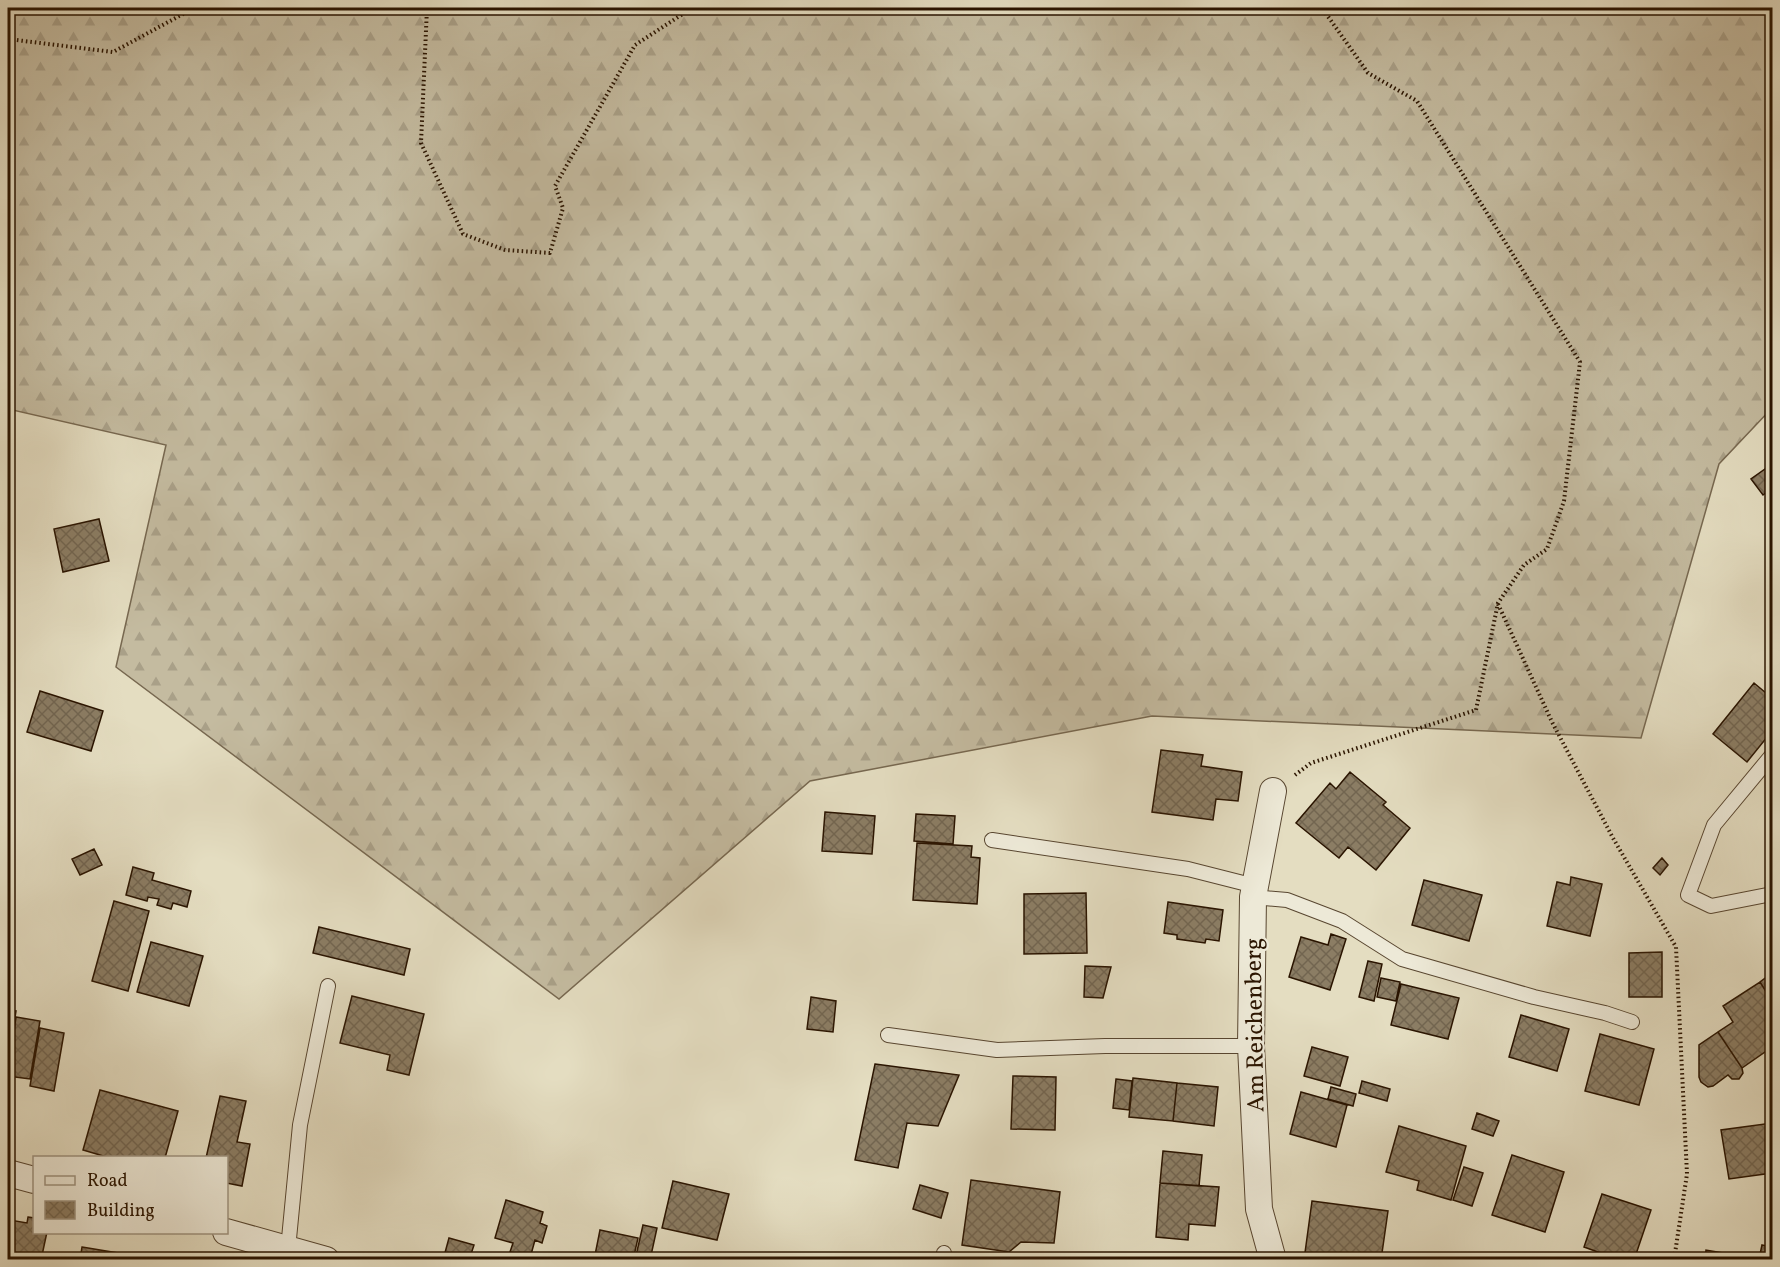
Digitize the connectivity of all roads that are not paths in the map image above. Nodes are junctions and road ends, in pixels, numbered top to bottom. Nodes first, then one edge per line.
1 (1773, 755) edge
2 (1272, 791) road end
3 (992, 840) dead end
4 (1254, 892) junction
5 (1773, 894) edge
6 (328, 986) dead end
7 (1632, 1022) dead end
8 (888, 1035) dead end
9 (1251, 1046) junction
10 (8, 1173) edge
11 (33, 1180) edge
12 (228, 1233) edge
13 (288, 1249) junction
14 (326, 1260) edge
15 (1273, 1260) edge

1 - 5 lane
2 - 4 street, Am Reichenberg
3 - 4 lane
4 - 7 lane
4 - 9 street, Am Reichenberg
6 - 13 lane
8 - 9 lane
9 - 15 street, Am Reichenberg
10 - 11 street
12 - 13 street
13 - 14 street

